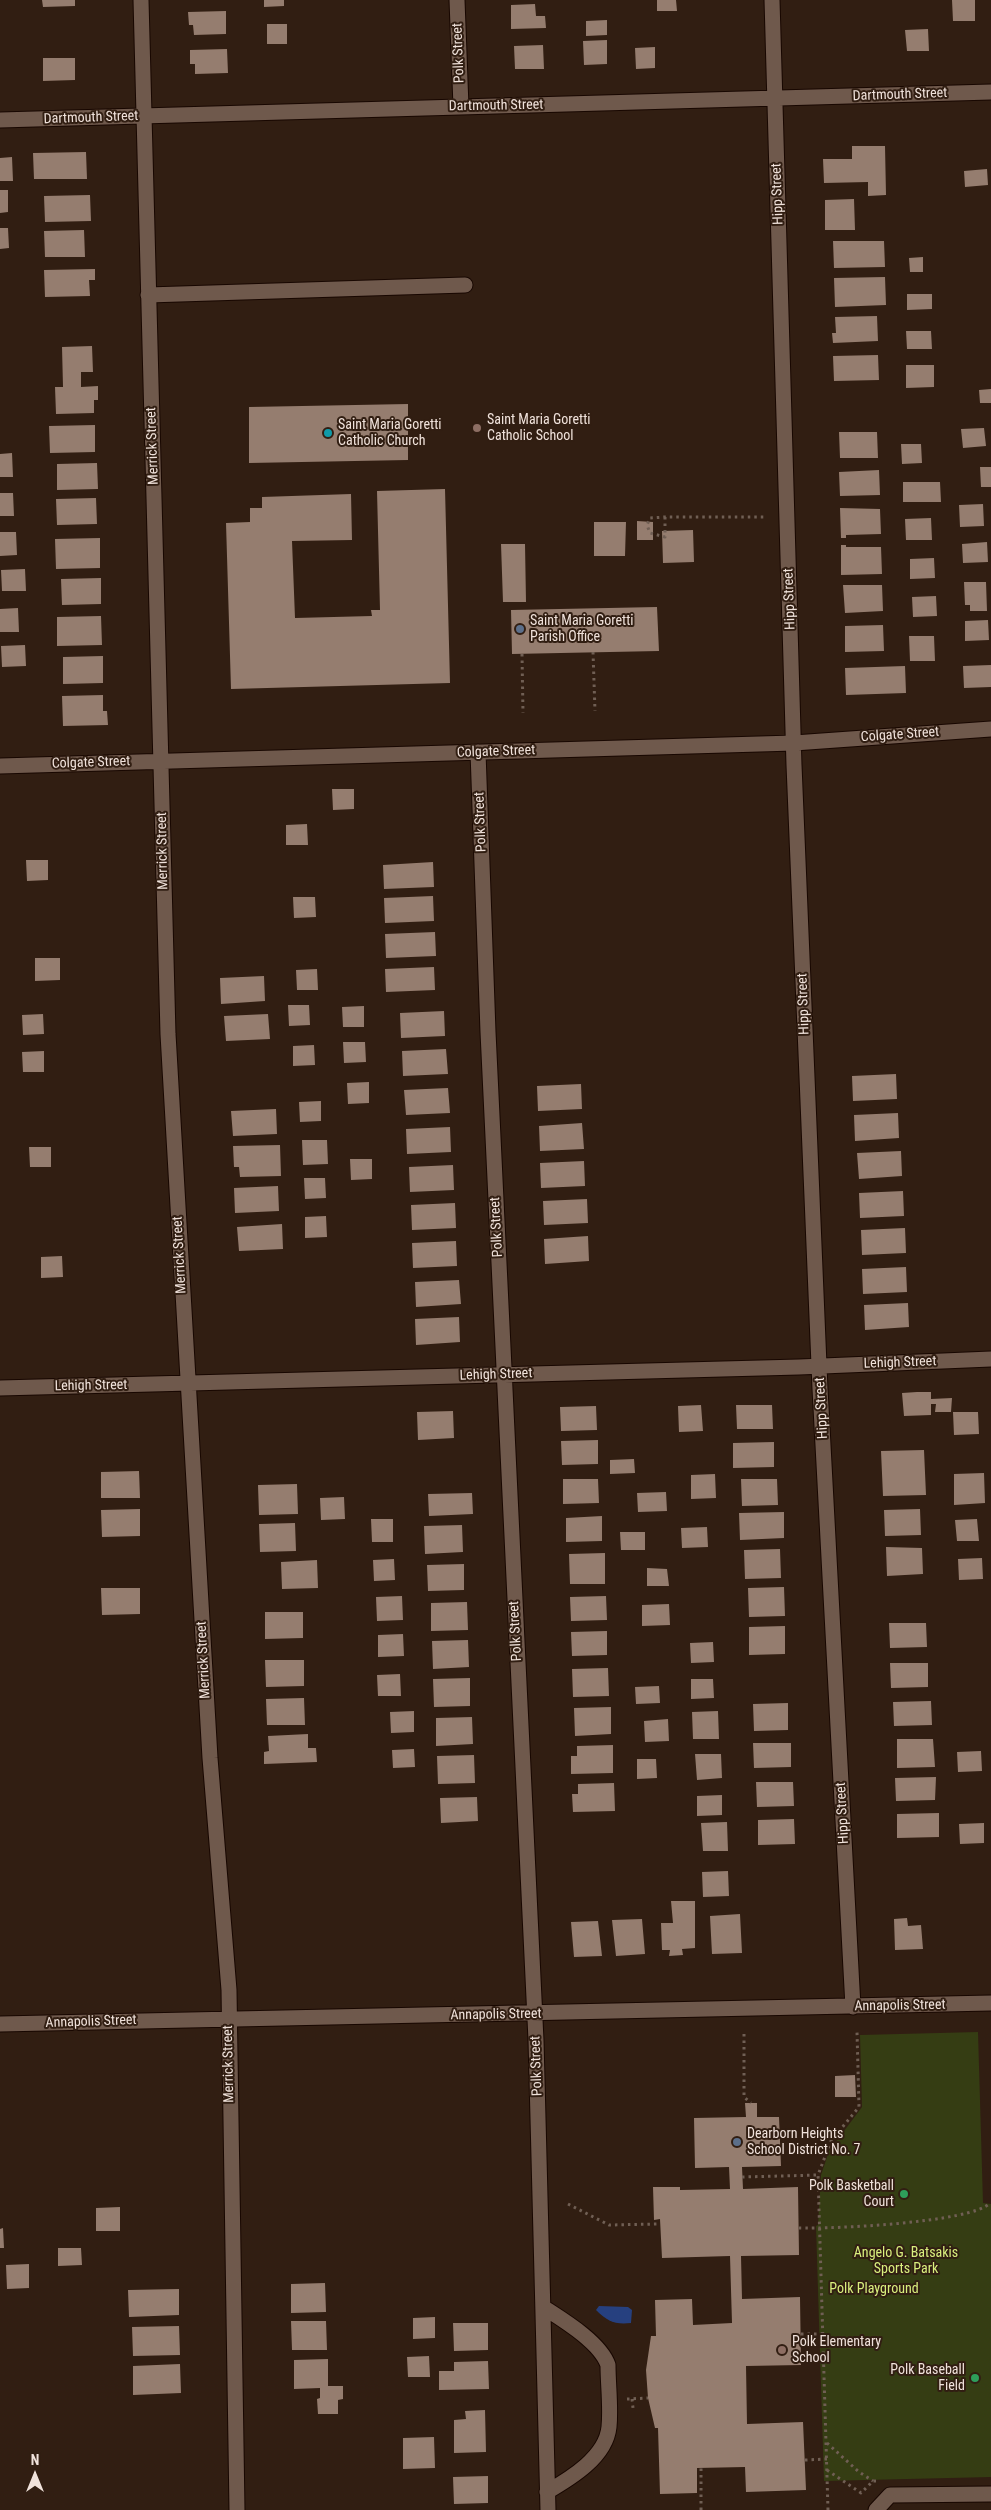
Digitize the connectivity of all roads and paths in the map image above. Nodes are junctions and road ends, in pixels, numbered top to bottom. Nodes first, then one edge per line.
1 (141, 0) edge
2 (457, 0) edge
3 (772, 0) edge
4 (991, 92) edge
5 (776, 100) junction
6 (460, 107) junction
7 (144, 116) junction
8 (0, 120) edge
9 (466, 285) dead end
10 (148, 296) junction
11 (665, 517) junction
12 (765, 517) dead end
13 (593, 652) dead end
14 (522, 654) dead end
15 (595, 710) dead end
16 (523, 713) dead end
17 (991, 729) edge
18 (794, 743) junction
19 (478, 752) junction
20 (161, 761) junction
21 (0, 766) edge
22 (991, 1359) edge
23 (819, 1366) junction
24 (504, 1375) junction
25 (188, 1384) junction
26 (0, 1388) edge
27 (991, 2004) edge
28 (853, 2007) junction
29 (535, 2014) junction
30 (229, 2018) junction
31 (0, 2024) edge
32 (857, 2032) dead end
33 (744, 2034) dead end
34 (751, 2103) dead end
35 (818, 2175) junction
36 (742, 2178) dead end
37 (990, 2203) dead end
38 (568, 2204) dead end
39 (658, 2224) dead end
40 (799, 2228) dead end
41 (819, 2228) junction
42 (543, 2307) junction
43 (801, 2334) dead end
44 (822, 2334) junction
45 (648, 2398) dead end
46 (621, 2399) dead end
47 (632, 2399) junction
48 (632, 2408) dead end
49 (826, 2443) junction
50 (827, 2459) junction
51 (805, 2460) dead end
52 (701, 2468) dead end
53 (872, 2481) dead end
54 (548, 2492) junction
55 (991, 2494) edge
56 (237, 2510) edge
57 (548, 2510) edge
58 (701, 2510) edge
59 (828, 2510) edge
60 (876, 2510) edge

1 - 7 street, Merrick Street
2 - 6 street, Polk Street
3 - 5 street, Hipp Street
4 - 5 street, Dartmouth Street
5 - 6 street, Dartmouth Street
5 - 18 street, Hipp Street
6 - 7 street, Dartmouth Street
7 - 8 street, Dartmouth Street
7 - 10 street, Merrick Street
9 - 10 street
10 - 20 street, Merrick Street
11 - 11 path
11 - 12 path
13 - 15 path
14 - 16 path
17 - 18 street, Colgate Street
18 - 19 street, Colgate Street
18 - 23 street, Hipp Street
19 - 20 street, Colgate Street
19 - 24 street, Polk Street
20 - 21 street, Colgate Street
20 - 25 street, Merrick Street
22 - 23 street, Lehigh Street
23 - 24 street, Lehigh Street
23 - 28 street, Hipp Street
24 - 25 street, Lehigh Street
24 - 29 street, Polk Street
25 - 26 street, Lehigh Street
25 - 30 street, Merrick Street
27 - 28 street, Annapolis Street
28 - 29 street, Annapolis Street
29 - 30 street, Annapolis Street
29 - 42 street, Polk Street
30 - 31 street, Annapolis Street
30 - 56 street, Merrick Street
32 - 35 path
33 - 34 path
35 - 36 path
35 - 41 path
37 - 41 path
38 - 39 path
40 - 41 path
41 - 44 path
42 - 54 street, Polk Street
42 - 54 street
43 - 44 path
44 - 49 path
45 - 47 path
46 - 47 path
47 - 48 path
49 - 50 path
49 - 53 path
50 - 51 path
50 - 59 path
52 - 58 path
54 - 57 street, Polk Street
55 - 60 street

